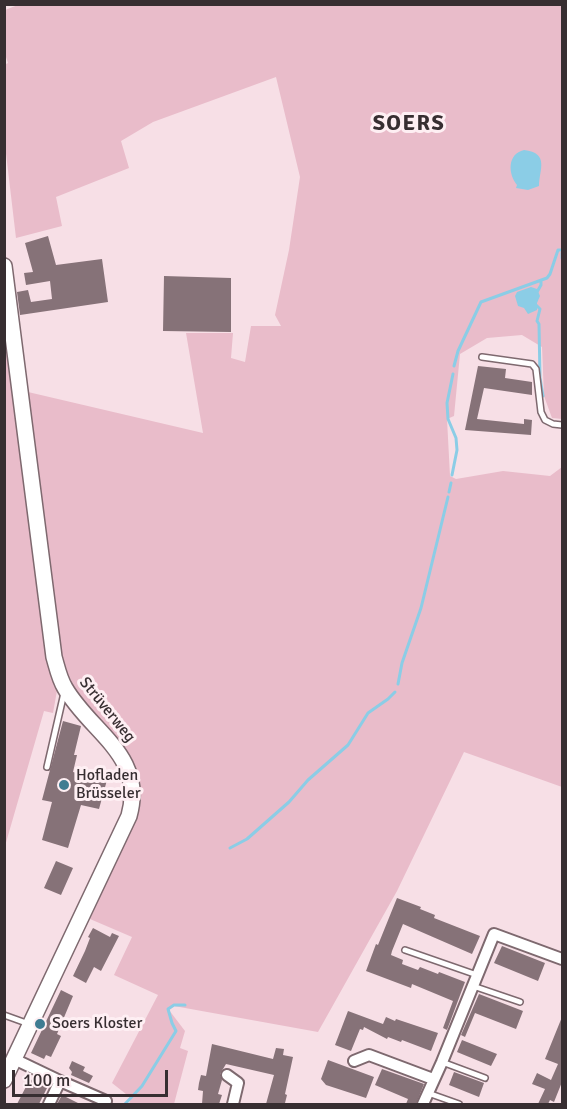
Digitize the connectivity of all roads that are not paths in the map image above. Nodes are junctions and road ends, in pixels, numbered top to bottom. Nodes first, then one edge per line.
1 (4, 266) edge
2 (482, 357) dead end
3 (562, 425) edge
4 (65, 688) junction
5 (47, 767) dead end
6 (405, 950) dead end
7 (562, 959) edge
8 (475, 981) junction
9 (520, 1002) dead end
10 (4, 1015) edge
11 (31, 1024) junction
12 (14, 1059) junction
13 (354, 1061) dead end
14 (442, 1062) junction
15 (227, 1075) dead end
16 (485, 1078) dead end
17 (433, 1079) junction
18 (4, 1080) edge
19 (60, 1081) junction
20 (428, 1093) junction
21 (106, 1101) dead end
22 (49, 1104) edge
23 (233, 1104) edge
24 (423, 1104) edge
25 (459, 1104) edge

1 - 4 street, Strüverweg
2 - 3 lane
4 - 5 lane
4 - 11 street, Strüverweg
6 - 8 lane
7 - 8 street
8 - 9 lane
8 - 14 street
10 - 11 lane
11 - 12 street, Strüverweg
12 - 18 street, Strüverweg
12 - 19 street
13 - 17 street
14 - 16 lane
14 - 17 street
15 - 23 street
17 - 20 street
19 - 21 street
19 - 22 street
20 - 24 street
20 - 25 lane

